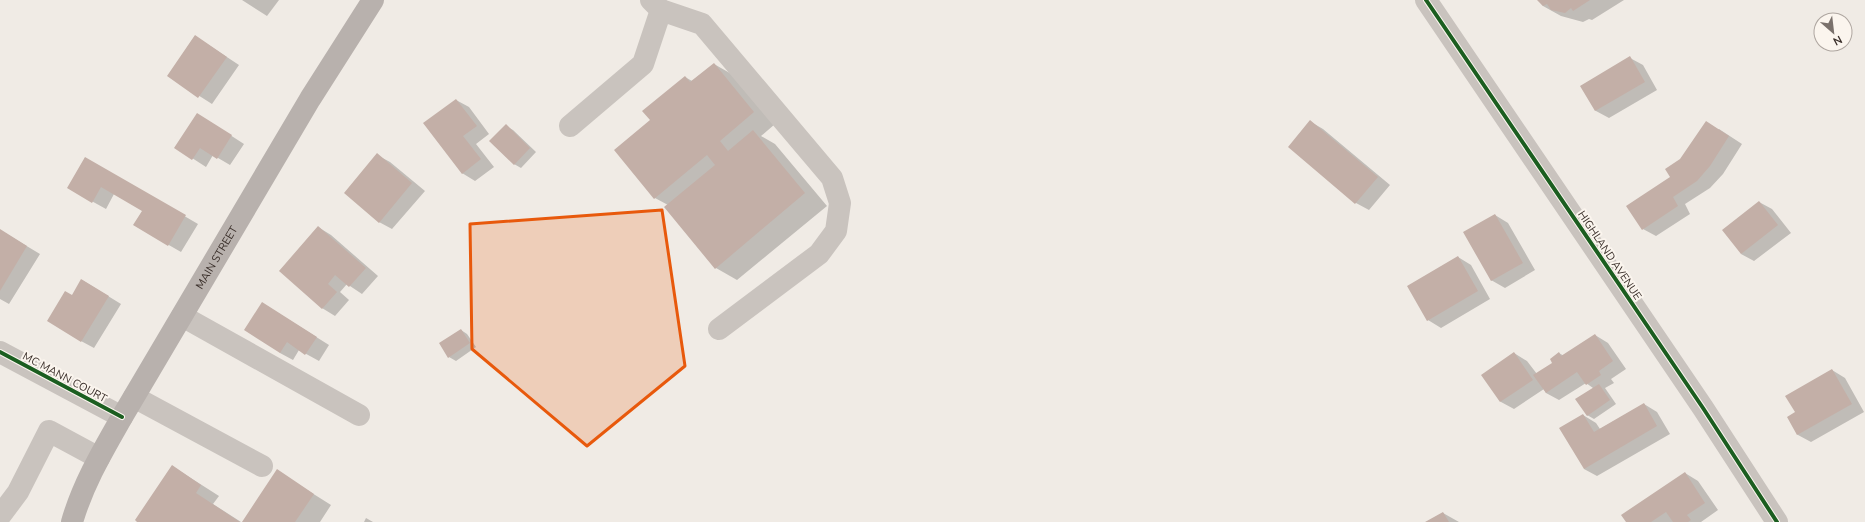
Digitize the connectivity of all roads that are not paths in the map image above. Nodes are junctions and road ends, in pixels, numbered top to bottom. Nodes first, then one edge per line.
1 (373, 0) edge
2 (1426, 0) edge
3 (656, 5) edge
4 (570, 126) dead end
5 (182, 316) junction
6 (719, 330) dead end
7 (0, 352) edge
8 (134, 397) junction
9 (359, 415) dead end
10 (122, 417) junction
11 (99, 458) junction
12 (262, 466) dead end
13 (0, 516) edge
14 (72, 522) edge
15 (1777, 522) edge

1 - 5 main road, MAIN STREET
2 - 15 street, HIGHLAND AVENUE
3 - 4 street
3 - 6 street
5 - 8 main road, MAIN STREET
5 - 9 street
7 - 10 street, MC MANN COURT
8 - 10 main road, MAIN STREET
8 - 12 street
10 - 11 main road, MAIN STREET
11 - 13 street
11 - 14 main road, MAIN STREET

